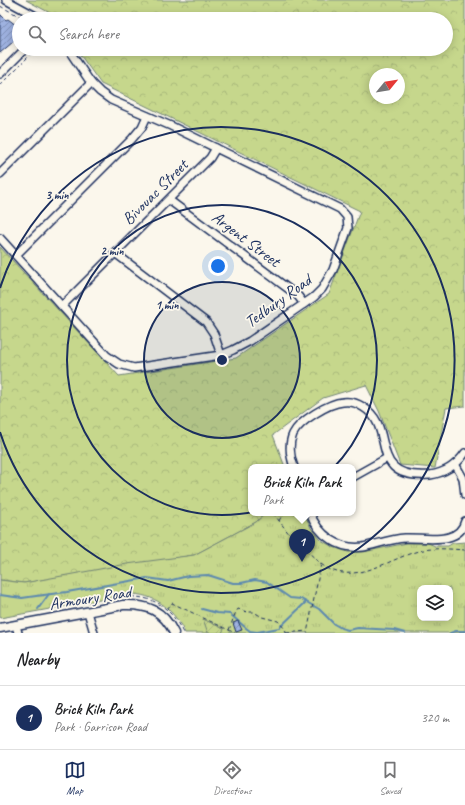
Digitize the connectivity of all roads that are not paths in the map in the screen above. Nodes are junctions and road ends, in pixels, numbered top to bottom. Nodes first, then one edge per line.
1 (6, 0) edge
2 (28, 12) edge
3 (18, 56) edge
4 (73, 56) edge
5 (0, 74) edge
6 (91, 84) junction
7 (147, 116) junction
8 (216, 148) junction
9 (0, 174) edge
10 (169, 200) junction
11 (0, 238) edge
12 (115, 253) junction
13 (16, 255) junction
14 (304, 304) junction
15 (62, 306) junction
16 (221, 355) junction
17 (465, 453) edge
18 (387, 458) junction
19 (293, 464) edge
20 (455, 464) junction
21 (356, 476) edge
22 (465, 495) edge
23 (311, 516) edge
24 (465, 521) edge
25 (463, 531) edge
26 (88, 612) junction
27 (0, 628) edge
28 (17, 629) edge
29 (94, 633) edge
30 (174, 633) edge

1 - 2 street
3 - 5 street
4 - 6 street, Tedbury Road
6 - 7 street, Tedbury Road
6 - 9 street
7 - 8 street, Tedbury Road
7 - 13 street
8 - 10 street, Bivouac Street
8 - 14 street, Tedbury Road
10 - 12 street, Bivouac Street
10 - 14 street, Argent Street
11 - 13 street, Tedbury Road
12 - 15 street, Bivouac Street
12 - 16 street
13 - 15 street, Tedbury Road
14 - 16 street, Tedbury Road
15 - 16 street, Tedbury Road
17 - 20 street
18 - 19 street
18 - 20 street
18 - 21 street
20 - 22 street
23 - 25 street
24 - 25 street
26 - 28 street, Armoury Road
26 - 29 street
26 - 30 street, Armoury Road
27 - 28 street, Armoury Road

